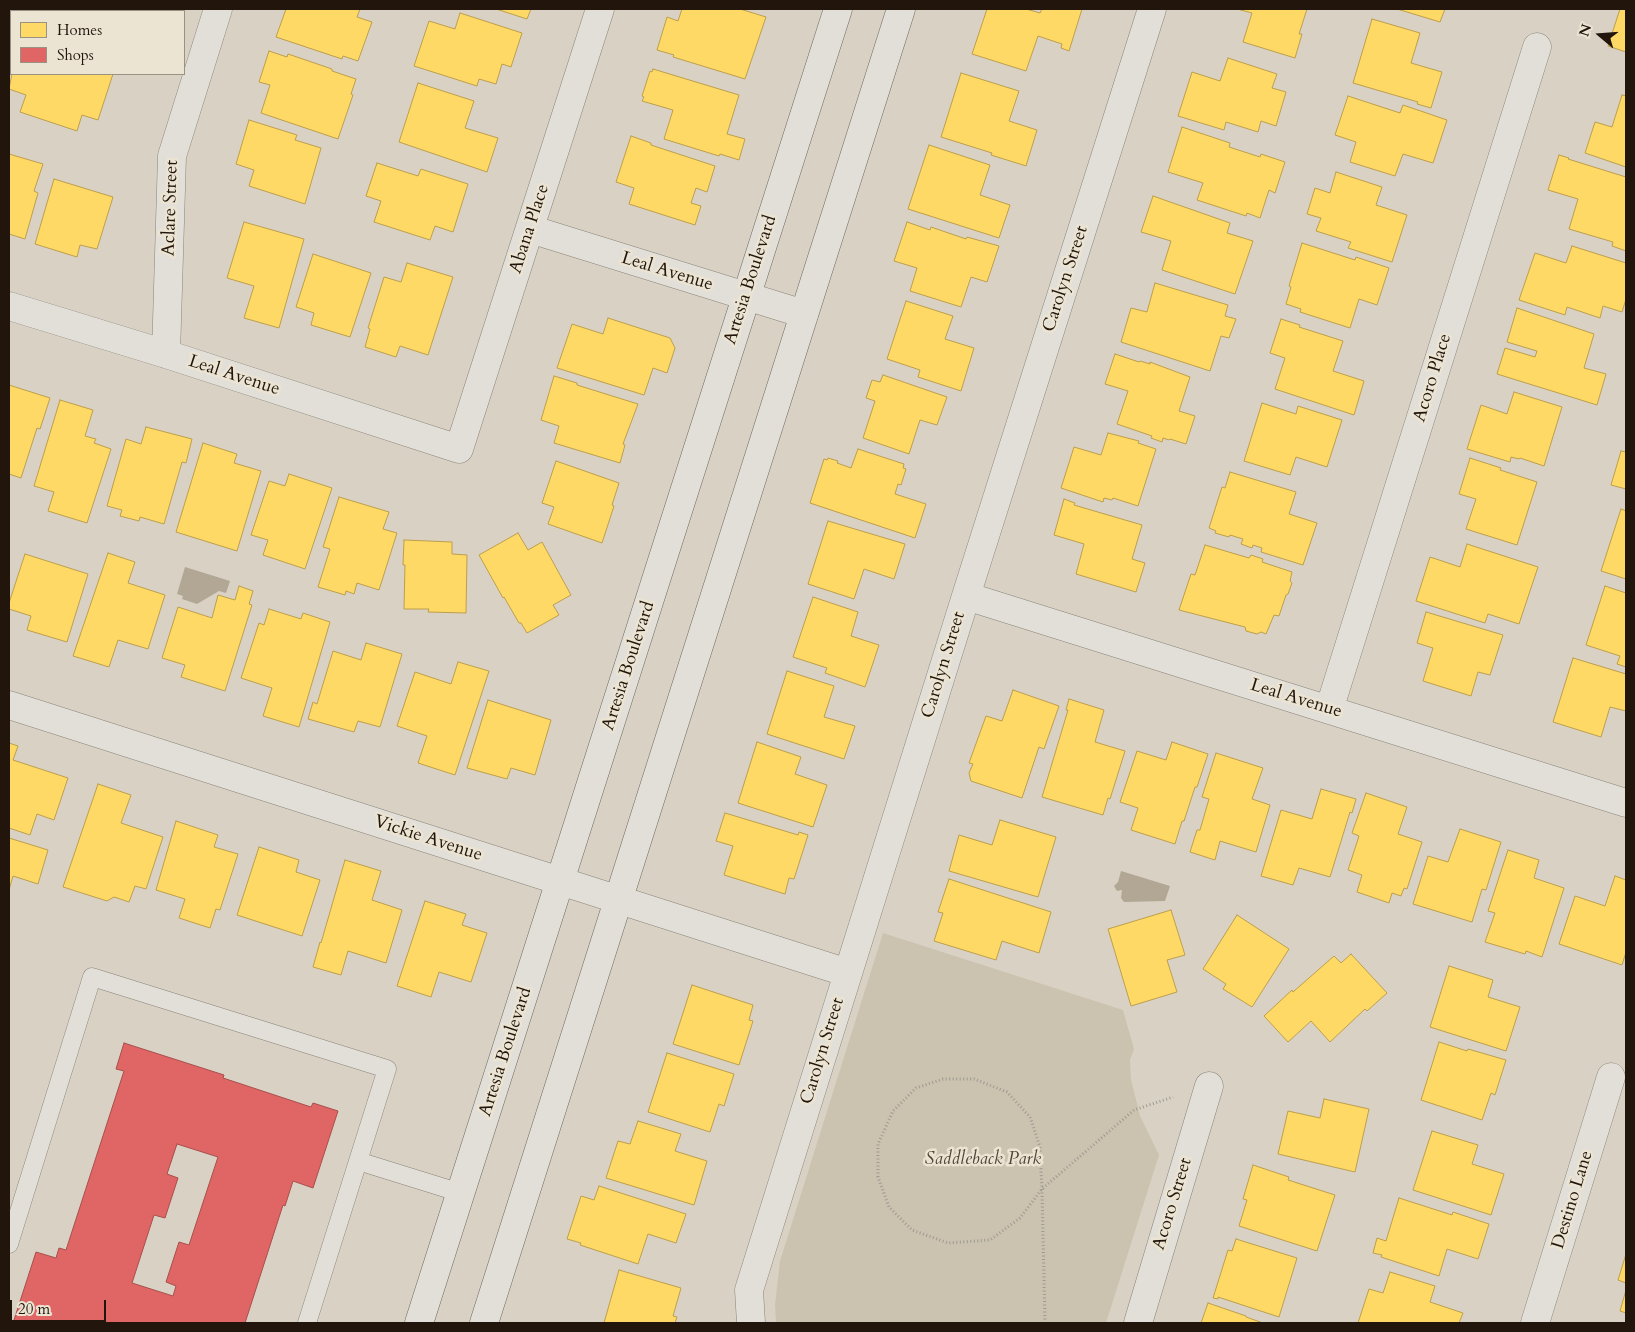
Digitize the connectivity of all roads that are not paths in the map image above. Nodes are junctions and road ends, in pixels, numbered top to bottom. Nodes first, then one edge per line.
1 (218, 9) edge
2 (600, 9) edge
3 (838, 9) edge
4 (901, 9) edge
5 (1152, 9) edge
6 (1537, 47) dead end
7 (530, 229) junction
8 (746, 297) junction
9 (9, 306) edge
10 (804, 314) junction
11 (166, 354) junction
12 (460, 449) joint
13 (966, 596) junction
14 (9, 705) edge
15 (1329, 710) junction
16 (1626, 803) edge
17 (560, 881) junction
18 (618, 900) junction
19 (848, 973) junction
20 (1611, 1077) dead end
21 (1209, 1086) road end
22 (358, 1161) junction
23 (460, 1193) junction
24 (9, 1244) edge
25 (308, 1323) edge
26 (419, 1323) edge
27 (484, 1323) edge
28 (751, 1323) edge
29 (1138, 1323) edge
30 (1535, 1323) edge

1 - 11 street, Aclare Street
2 - 7 street, Abana Place
3 - 8 street, Artesia Boulevard
4 - 10 street
5 - 13 street, Carolyn Street
6 - 15 street, Acoro Place
7 - 8 street, Leal Avenue
7 - 12 street, Abana Place
8 - 10 street, Leal Avenue
8 - 17 street, Artesia Boulevard
9 - 11 street, Leal Avenue
10 - 18 street
11 - 12 street, Leal Avenue
13 - 15 street, Leal Avenue
13 - 19 street, Carolyn Street
14 - 17 street, Vickie Avenue
15 - 16 street, Leal Avenue
17 - 18 street, Vickie Avenue
17 - 23 street, Artesia Boulevard
18 - 19 street, Vickie Avenue
18 - 27 street
19 - 28 street, Carolyn Street
20 - 30 street, Destino Lane
21 - 29 street, Acoro Street
22 - 23 lane
22 - 24 lane
22 - 25 lane
23 - 26 street, Artesia Boulevard

